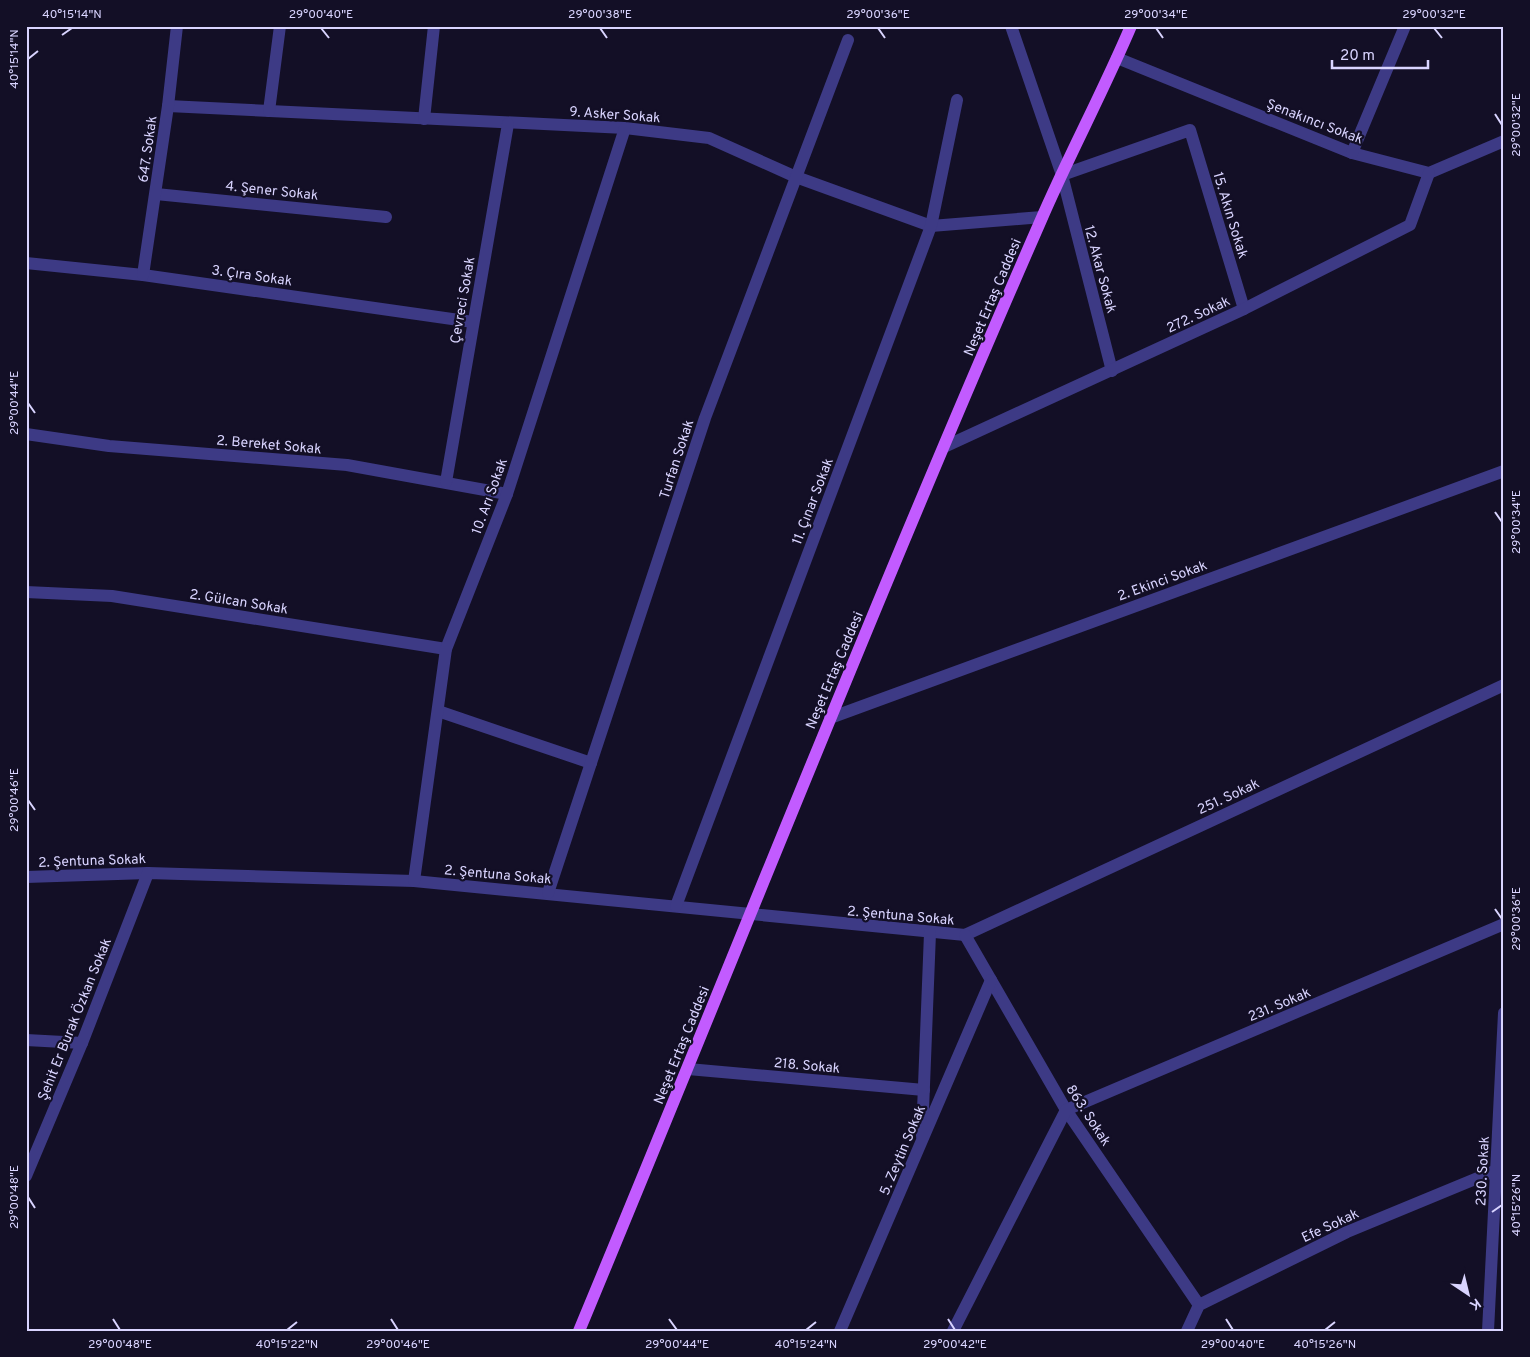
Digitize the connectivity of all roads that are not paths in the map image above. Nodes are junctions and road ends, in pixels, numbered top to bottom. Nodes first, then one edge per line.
1 (177, 26) edge
2 (280, 26) edge
3 (434, 26) edge
4 (1011, 26) edge
5 (1131, 26) edge
6 (1405, 26) edge
7 (848, 40) dead end
8 (1118, 58) junction
9 (957, 100) dead end
10 (168, 106) junction
11 (269, 111) junction
12 (424, 120) junction
13 (508, 124) junction
14 (626, 128) junction
15 (1504, 141) edge
16 (1352, 153) junction
17 (1429, 173) junction
18 (1062, 175) junction
19 (796, 177) junction
20 (156, 194) junction
21 (386, 217) dead end
22 (1042, 217) junction
23 (931, 226) junction
24 (26, 263) edge
25 (143, 275) junction
26 (1244, 309) junction
27 (473, 322) junction
28 (1112, 371) junction
29 (26, 434) edge
30 (944, 447) junction
31 (1504, 471) edge
32 (446, 482) junction
33 (507, 494) junction
34 (26, 592) edge
35 (446, 649) junction
36 (1504, 685) edge
37 (438, 711) junction
38 (830, 718) junction
39 (591, 763) junction
40 (148, 873) junction
41 (26, 877) edge
42 (414, 882) junction
43 (548, 893) junction
44 (676, 906) junction
45 (750, 916) junction
46 (1504, 924) edge
47 (930, 933) junction
48 (965, 935) junction
49 (991, 980) junction
50 (1504, 1013) edge
51 (26, 1040) edge
52 (82, 1043) junction
53 (688, 1069) junction
54 (924, 1090) junction
55 (1066, 1110) junction
56 (922, 1143) junction
57 (1501, 1171) edge
58 (26, 1176) edge
59 (1199, 1305) junction
60 (579, 1331) edge
61 (840, 1331) edge
62 (953, 1331) edge
63 (1187, 1331) edge
64 (1488, 1331) edge

1 - 10 street, 647. Sokak
2 - 11 street
3 - 12 street
4 - 18 street, 12. Akar Sokak
5 - 8 main road, Neşet Ertaş Caddesi
6 - 16 street
7 - 19 street, Turfan Sokak
8 - 16 street, Şenakıncı Sokak
8 - 18 main road, Neşet Ertaş Caddesi
9 - 23 street, 11. Çınar Sokak
10 - 11 street, 9. Asker Sokak
10 - 20 street, 647. Sokak
11 - 12 street, 9. Asker Sokak
12 - 13 street, 9. Asker Sokak
13 - 14 street, 9. Asker Sokak
13 - 27 street, Çevreci Sokak
14 - 19 street, 9. Asker Sokak
14 - 33 street, 10. Arı Sokak
15 - 17 street
16 - 17 street, Şenakıncı Sokak
17 - 26 street, 272. Sokak
18 - 22 main road, Neşet Ertaş Caddesi
18 - 26 street, 15. Akın Sokak
18 - 28 street, 12. Akar Sokak
19 - 23 street, 9. Asker Sokak
19 - 39 street, Turfan Sokak
20 - 21 street, 4. Şener Sokak
20 - 25 street, 647. Sokak
22 - 23 street, 9. Asker Sokak
22 - 30 main road, Neşet Ertaş Caddesi
23 - 44 street, 11. Çınar Sokak
24 - 25 street, 3. Çıra Sokak
25 - 27 street, 3. Çıra Sokak
26 - 28 street, 272. Sokak
27 - 32 street, Çevreci Sokak
28 - 30 street, 272. Sokak
29 - 32 street, 2. Bereket Sokak
30 - 38 main road, Neşet Ertaş Caddesi
31 - 38 street, 2. Ekinci Sokak
32 - 33 street, 2. Bereket Sokak
33 - 35 street, 10. Arı Sokak
34 - 35 street, 2. Gülcan Sokak
35 - 37 street, 10. Arı Sokak
36 - 48 street, 251. Sokak
37 - 39 street
37 - 42 street, 10. Arı Sokak
38 - 45 main road, Neşet Ertaş Caddesi
39 - 43 street, Turfan Sokak
40 - 41 street, 2. Şentuna Sokak
40 - 42 street, 2. Şentuna Sokak
40 - 52 street, Şehit Er Burak Özkan Sokak
42 - 43 street, 2. Şentuna Sokak
43 - 44 street, 2. Şentuna Sokak
44 - 45 street, 2. Şentuna Sokak
45 - 47 street, 2. Şentuna Sokak
45 - 53 main road, Neşet Ertaş Caddesi
46 - 55 street, 231. Sokak
47 - 48 street, 2. Şentuna Sokak
47 - 54 street
48 - 49 street, 863. Sokak
49 - 55 street, 863. Sokak
49 - 56 street, 5. Zeytin Sokak
50 - 57 street, 230. Sokak
51 - 52 street
52 - 58 street, Şehit Er Burak Özkan Sokak
53 - 54 street, 218. Sokak
53 - 60 main road, Neşet Ertaş Caddesi
54 - 56 street
55 - 59 street, 863. Sokak
55 - 62 street
56 - 61 street, 5. Zeytin Sokak
57 - 59 street, Efe Sokak
57 - 64 street, 230. Sokak
59 - 63 street

